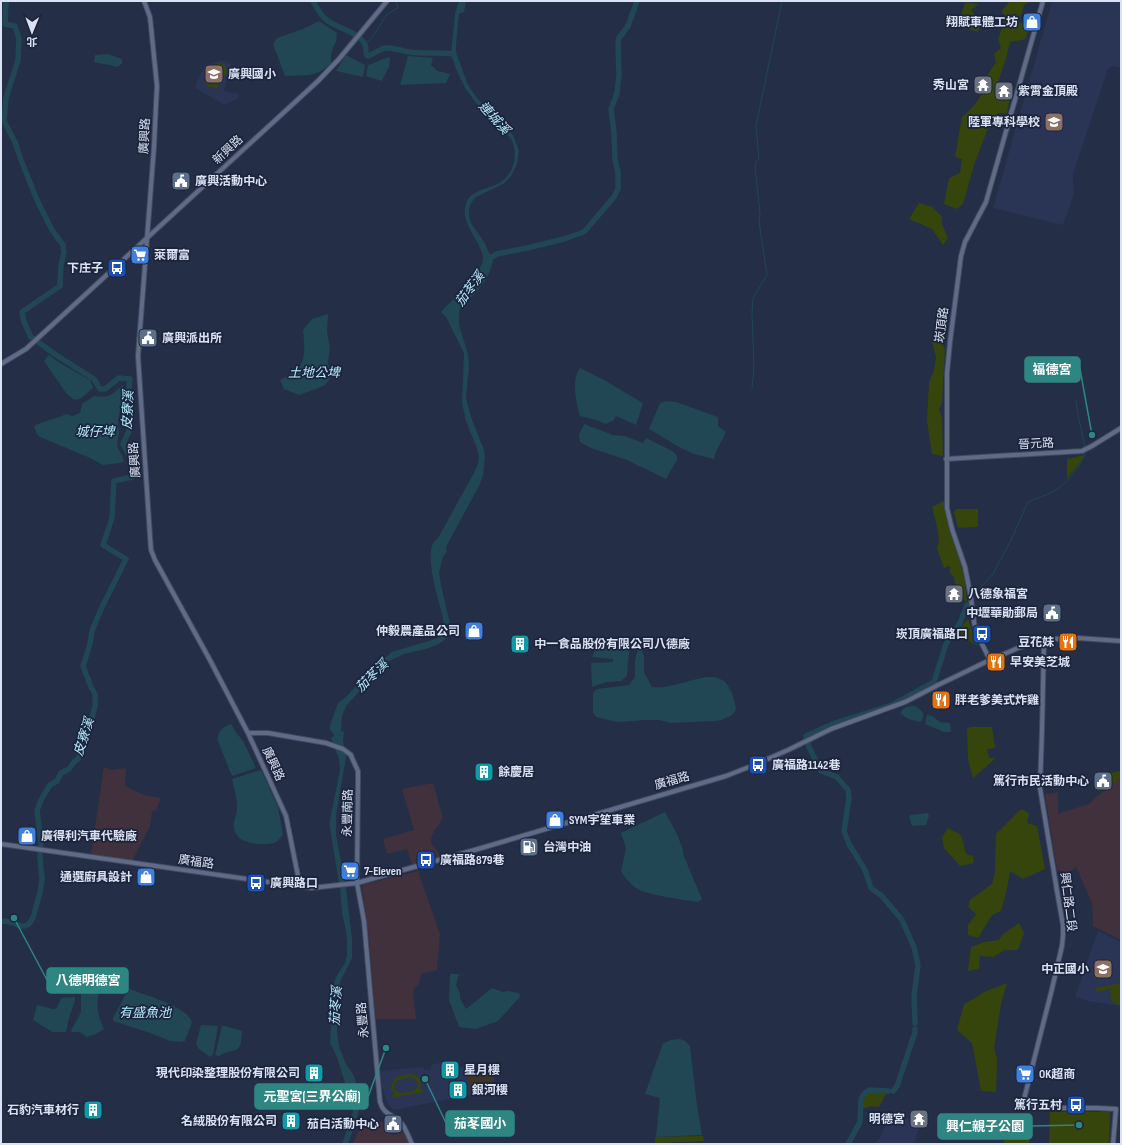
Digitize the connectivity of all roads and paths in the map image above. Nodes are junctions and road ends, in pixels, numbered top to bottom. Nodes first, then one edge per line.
1 (144, 1) edge
2 (387, 1) edge
3 (1043, 1) edge
4 (148, 238) junction
5 (1, 364) edge
6 (1121, 428) edge
7 (946, 459) junction
8 (1044, 640) junction
9 (1121, 641) edge
10 (990, 660) junction
11 (248, 733) junction
12 (1, 844) edge
13 (357, 883) junction
14 (300, 886) junction
15 (412, 1144) edge
16 (1113, 1144) edge

1 - 4 street, 廣興路
2 - 4 street, 新興路
3 - 7 street, 崁頂路
4 - 5 street, 新興路
4 - 11 street, 廣興路
6 - 7 street, 晉元路
7 - 10 street, 崁頂路
8 - 9 street, 廣福路
8 - 10 street, 廣福路
8 - 16 street, 興仁路二段
10 - 13 street, 廣福路
11 - 13 street, 永豐南路
11 - 14 street, 廣興路
12 - 14 street, 廣福路
13 - 14 street, 廣福路
13 - 15 street, 永豐路

